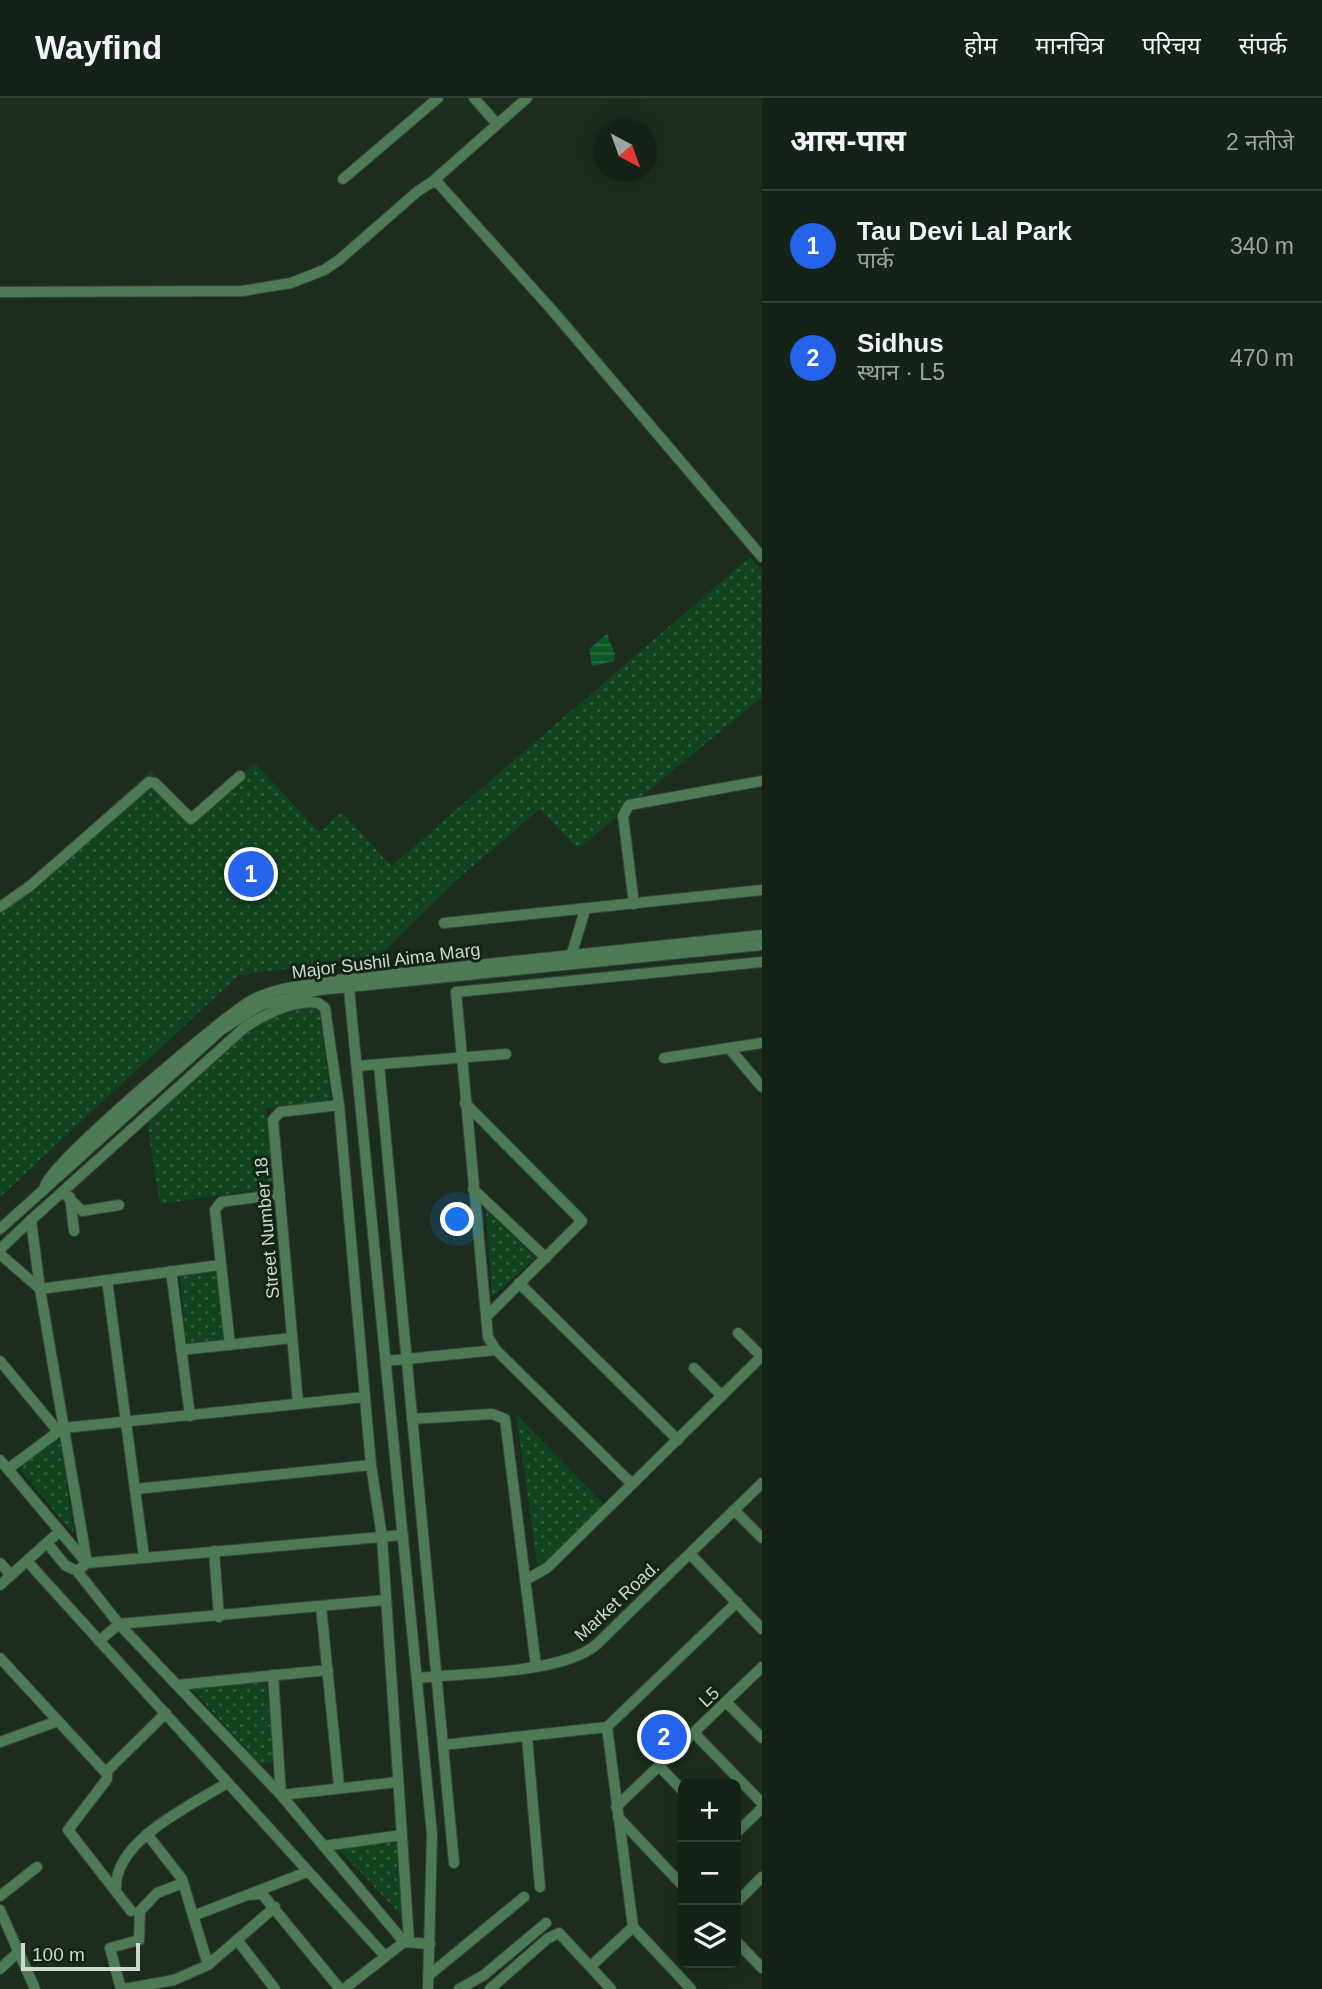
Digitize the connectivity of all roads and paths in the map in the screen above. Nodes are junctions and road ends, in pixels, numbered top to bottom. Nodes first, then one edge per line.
1 (438, 98) edge
2 (474, 98) edge
3 (527, 98) edge
4 (497, 124) junction
5 (343, 179) dead end
6 (432, 182) junction
7 (0, 292) edge
8 (762, 557) edge
9 (240, 776) dead end
10 (762, 781) edge
11 (762, 890) edge
12 (634, 904) junction
13 (0, 907) edge
14 (585, 910) junction
15 (444, 923) dead end
16 (762, 935) edge
17 (762, 945) edge
18 (571, 956) junction
19 (762, 962) edge
20 (455, 976) junction
21 (348, 983) junction
22 (456, 992) junction
23 (762, 1043) edge
24 (729, 1048) junction
25 (506, 1054) dead end
26 (462, 1058) junction
27 (664, 1058) dead end
28 (379, 1065) junction
29 (357, 1066) junction
30 (762, 1087) edge
31 (465, 1103) junction
32 (339, 1105) junction
33 (473, 1189) junction
34 (66, 1194) junction
35 (280, 1194) junction
36 (119, 1205) dead end
37 (32, 1220) junction
38 (0, 1229) edge
39 (74, 1231) dead end
40 (0, 1249) edge
41 (0, 1254) edge
42 (546, 1258) junction
43 (220, 1265) junction
44 (171, 1271) junction
45 (107, 1280) junction
46 (519, 1283) junction
47 (40, 1289) junction
48 (485, 1317) junction
49 (738, 1333) dead end
50 (292, 1338) junction
51 (230, 1345) junction
52 (181, 1350) junction
53 (496, 1350) junction
54 (762, 1356) edge
55 (407, 1359) junction
56 (0, 1361) edge
57 (386, 1361) junction
58 (694, 1368) dead end
59 (722, 1396) junction
60 (365, 1397) junction
61 (298, 1404) junction
62 (190, 1416) junction
63 (412, 1419) junction
64 (127, 1424) junction
65 (60, 1429) junction
66 (678, 1440) junction
67 (0, 1460) edge
68 (371, 1465) junction
69 (8, 1469) junction
70 (762, 1483) edge
71 (632, 1484) junction
72 (136, 1489) junction
73 (734, 1510) junction
74 (60, 1531) junction
75 (403, 1535) junction
76 (382, 1536) junction
77 (762, 1538) edge
78 (47, 1543) junction
79 (214, 1551) junction
80 (690, 1553) junction
81 (144, 1557) junction
82 (27, 1561) junction
83 (0, 1563) edge
84 (87, 1563) junction
85 (77, 1571) junction
86 (11, 1575) junction
87 (527, 1579) junction
88 (0, 1585) edge
89 (386, 1600) junction
90 (737, 1602) junction
91 (321, 1606) junction
92 (219, 1617) junction
93 (119, 1624) junction
94 (762, 1629) edge
95 (99, 1641) junction
96 (0, 1658) edge
97 (536, 1666) junction
98 (762, 1667) edge
99 (327, 1670) junction
100 (273, 1675) junction
101 (437, 1676) junction
102 (418, 1678) junction
103 (177, 1685) junction
104 (726, 1702) junction
105 (166, 1713) junction
106 (58, 1721) junction
107 (607, 1727) junction
108 (694, 1733) junction
109 (527, 1737) junction
110 (762, 1738) edge
111 (0, 1742) edge
112 (443, 1745) junction
113 (659, 1766) junction
114 (106, 1772) junction
115 (398, 1782) junction
116 (227, 1783) junction
117 (338, 1786) junction
118 (678, 1786) edge
119 (281, 1795) junction
120 (762, 1805) edge
121 (617, 1812) junction
122 (741, 1828) edge
123 (147, 1835) junction
124 (402, 1835) junction
125 (324, 1846) junction
126 (454, 1863) dead end
127 (37, 1867) dead end
128 (307, 1872) junction
129 (762, 1877) edge
130 (678, 1879) edge
131 (183, 1883) junction
132 (541, 1887) dead end
133 (116, 1889) junction
134 (247, 1895) junction
135 (0, 1896) edge
136 (524, 1897) dead end
137 (741, 1898) edge
138 (275, 1907) junction
139 (0, 1910) edge
140 (131, 1910) dead end
141 (193, 1916) junction
142 (546, 1923) dead end
143 (633, 1927) junction
144 (407, 1941) junction
145 (430, 1944) junction
146 (241, 1945) dead end
147 (741, 1945) edge
148 (17, 1953) junction
149 (384, 1955) junction
150 (759, 1961) edge
151 (208, 1965) junction
152 (591, 1966) junction
153 (0, 1969) edge
154 (428, 1976) junction
155 (496, 1987) edge
156 (35, 1989) edge
157 (123, 1989) edge
158 (275, 1989) edge
159 (342, 1989) edge
160 (428, 1989) edge
161 (459, 1989) edge
162 (611, 1989) edge
163 (691, 1989) edge

1 - 5 street
2 - 4 street
3 - 4 street
4 - 6 street
6 - 7 street
6 - 8 street
9 - 13 street
10 - 12 street
11 - 12 street
12 - 14 street
14 - 15 street
14 - 18 street
16 - 18 street, Major Sushil Aima Marg
17 - 20 street, Major Sushil Aima Marg
18 - 21 street, Major Sushil Aima Marg
19 - 22 street
20 - 21 street, Major Sushil Aima Marg
20 - 22 street
21 - 29 street
21 - 38 street, Major Sushil Aima Marg
22 - 26 street
23 - 24 street
24 - 27 street
24 - 30 street
25 - 26 street
26 - 28 street
26 - 31 street
28 - 29 street
28 - 55 street
29 - 57 street
31 - 33 street
31 - 42 street
32 - 34 street
32 - 35 street, Street Number 18
32 - 60 street
33 - 42 street
33 - 48 street
34 - 36 street
34 - 37 street
34 - 39 street
35 - 43 street
35 - 50 street, Street Number 18
37 - 40 street
37 - 47 street
41 - 47 street
42 - 46 street
43 - 44 street
43 - 51 street
44 - 45 street
44 - 52 street
45 - 47 street
45 - 64 street
46 - 48 street
46 - 66 street
47 - 65 street
48 - 53 street
49 - 54 street
50 - 51 street
50 - 61 street, Street Number 18
51 - 52 street
52 - 62 street
53 - 55 street
53 - 71 street
54 - 59 street
55 - 57 street
55 - 63 street
56 - 65 street
57 - 75 street
58 - 59 street
59 - 66 street
60 - 61 street
60 - 68 street
61 - 62 street
62 - 64 street
63 - 87 street
63 - 101 street
64 - 65 street
64 - 72 street
65 - 69 street
65 - 84 street
66 - 71 street
67 - 69 street
68 - 72 street
68 - 76 street
69 - 74 street
70 - 73 street, Market Road.
71 - 87 street
72 - 81 street
73 - 77 street
73 - 80 street, Market Road.
74 - 78 street
74 - 84 street
75 - 76 street
75 - 102 street
76 - 79 street
76 - 89 street
78 - 82 street
78 - 85 street
79 - 81 street
79 - 92 street
80 - 90 street
80 - 97 street, Market Road.
81 - 84 street
82 - 86 street
82 - 95 street
83 - 86 street
84 - 85 street
85 - 93 street
86 - 88 street
87 - 97 street
89 - 91 street
89 - 115 street
90 - 94 street
90 - 107 street
91 - 92 street
91 - 99 street
92 - 93 street
93 - 95 street
93 - 103 street
95 - 105 street
96 - 106 street
97 - 101 street, Market Road.
98 - 104 street, L5
99 - 100 street
99 - 117 street
100 - 103 street
100 - 119 street
101 - 102 street, Market Road.
101 - 112 street
102 - 145 street
103 - 119 street
104 - 108 street, L5
104 - 110 street
105 - 114 street
105 - 116 street
106 - 111 street
106 - 114 street
107 - 109 street
107 - 121 street
108 - 113 street, L5
108 - 120 street
109 - 112 street
109 - 132 street
112 - 126 street
113 - 118 street
113 - 121 street, L5
114 - 133 street
115 - 117 street
115 - 124 street
116 - 123 street
116 - 128 street
117 - 119 street
119 - 125 street
120 - 122 street
121 - 130 street
121 - 143 street
123 - 131 street
123 - 133 street
124 - 125 street
124 - 144 street
125 - 144 street
127 - 135 street
128 - 134 street
128 - 149 street
129 - 137 street
131 - 141 street
131 - 157 street
133 - 140 street
134 - 138 street
134 - 141 street
136 - 154 street
138 - 151 street
138 - 159 street
139 - 148 street
141 - 151 street
142 - 161 street
143 - 152 street
143 - 163 street
144 - 145 street
144 - 149 street
145 - 154 street
146 - 158 street
147 - 150 street
148 - 153 street
148 - 156 street
149 - 159 street
151 - 157 street
152 - 155 street
152 - 162 street
154 - 160 street

